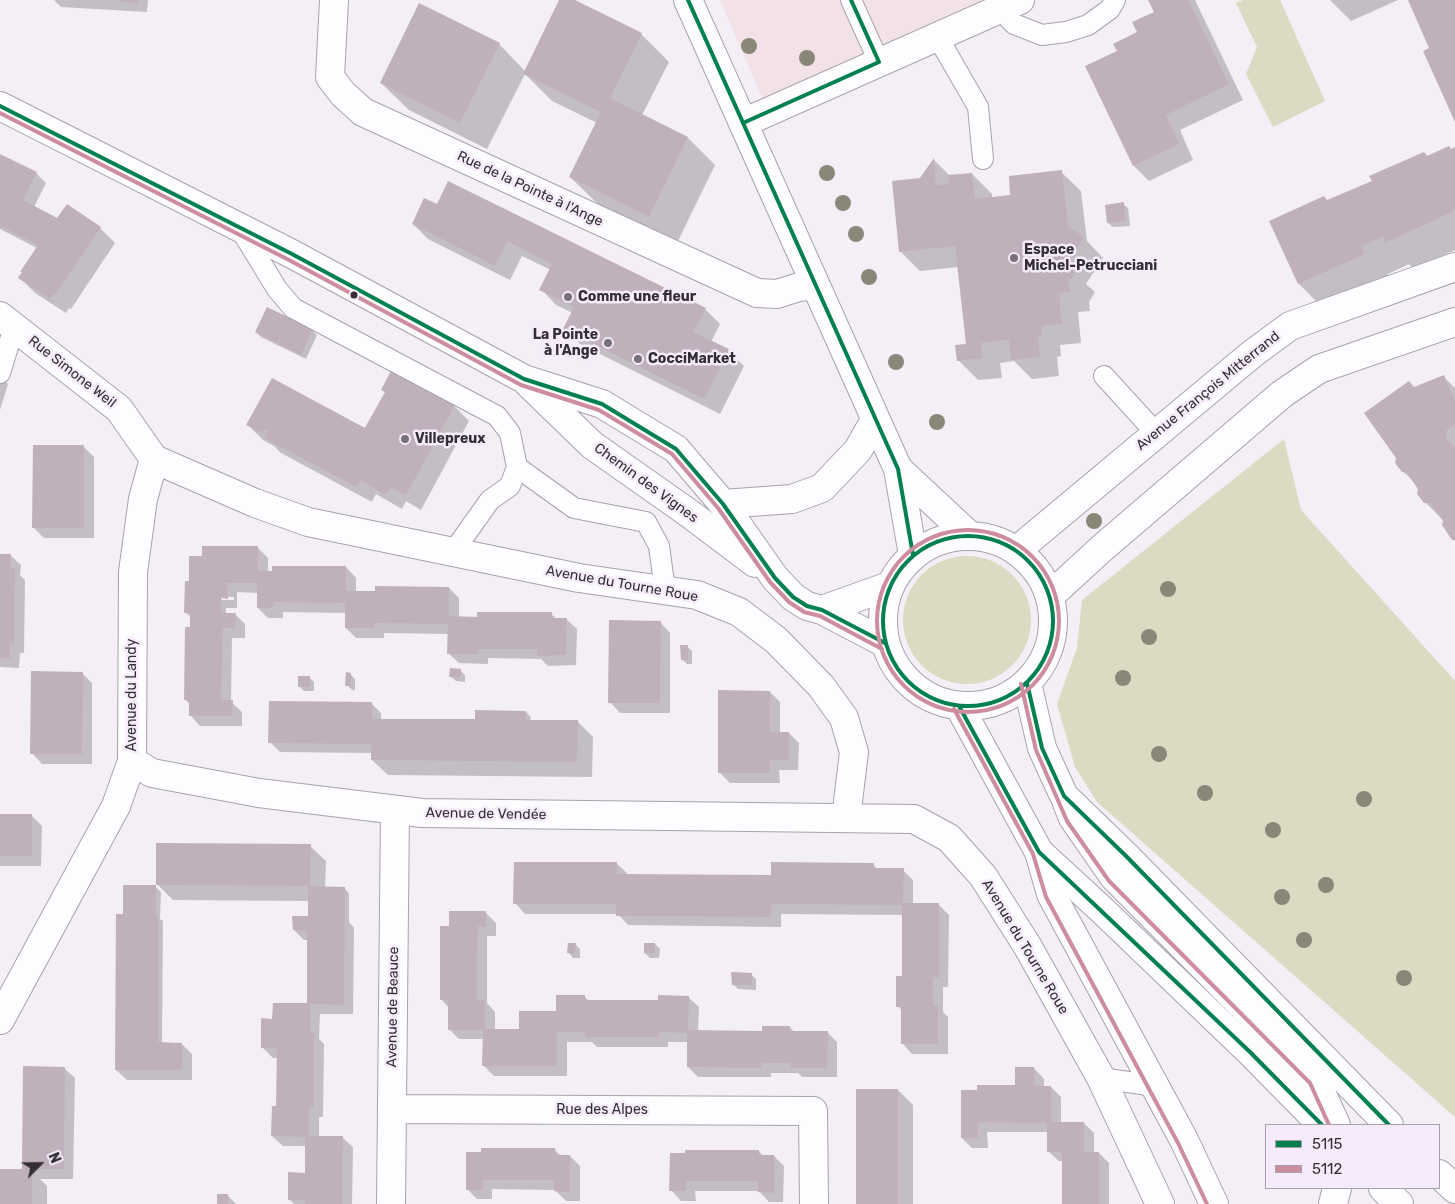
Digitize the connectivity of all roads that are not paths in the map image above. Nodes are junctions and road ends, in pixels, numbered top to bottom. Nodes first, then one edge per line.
1 (334, 0) edge
2 (688, 0) edge
3 (851, 0) edge
4 (1115, 0) edge
5 (1010, 4) edge
6 (937, 36) junction
7 (879, 62) junction
8 (0, 106) edge
9 (743, 123) junction
10 (983, 159) dead end
11 (239, 227) junction
12 (1455, 267) edge
13 (815, 285) junction
14 (7, 322) edge
15 (1455, 322) edge
16 (0, 373) edge
17 (1104, 376) dead end
18 (524, 379) junction
19 (875, 420) junction
20 (1156, 433) junction
21 (154, 459) junction
22 (517, 467) junction
23 (898, 469) junction
24 (723, 504) junction
25 (970, 536) junction
26 (1016, 550) junction
27 (453, 552) junction
28 (914, 555) junction
29 (776, 578) junction
30 (890, 586) junction
31 (665, 590) junction
32 (1050, 596) junction
33 (822, 610) junction
34 (885, 643) junction
35 (1027, 683) junction
36 (959, 706) junction
37 (132, 761) junction
38 (1064, 796) junction
39 (395, 810) junction
40 (846, 818) junction
41 (1039, 852) junction
42 (0, 1020) edge
43 (1101, 1078) junction
44 (1155, 1086) junction
45 (392, 1109) junction
46 (1321, 1124) edge
47 (1336, 1124) edge
48 (1388, 1124) edge
49 (1440, 1175) edge
50 (1337, 1189) edge
51 (1384, 1189) edge
52 (1455, 1189) edge
53 (391, 1204) edge
54 (814, 1204) edge
55 (1160, 1204) edge
56 (1214, 1204) edge
57 (1333, 1204) edge
58 (1399, 1204) edge

1 - 13 street, Rue de la Pointe à l'Ange
2 - 9 street
3 - 7 lane
4 - 5 lane
5 - 6 street
6 - 7 street
6 - 10 lane
7 - 9 street
8 - 11 street, Chemin des Vignes
9 - 13 street
11 - 18 street, Chemin des Vignes
11 - 22 lane
12 - 20 street, Avenue François Mitterrand
13 - 19 street
14 - 16 lane
14 - 21 street, Rue Simone Weil
15 - 32 street
17 - 20 lane
18 - 24 street, Chemin des Vignes
18 - 29 street, Chemin des Vignes
19 - 23 street
19 - 24 street
20 - 26 street, Avenue François Mitterrand
21 - 27 street, Avenue du Tourne Roue
21 - 37 street, Avenue du Landy
22 - 27 lane
22 - 31 lane
23 - 25 street
23 - 28 street
24 - 29 street, Chemin des Vignes
25 - 26 street
25 - 28 street
26 - 32 street
27 - 31 street, Avenue du Tourne Roue
28 - 30 street
29 - 33 street, Chemin des Vignes
30 - 33 street
30 - 34 street
31 - 40 street, Avenue du Tourne Roue
32 - 35 street
33 - 34 street, Chemin des Vignes
34 - 36 street
35 - 36 street
35 - 38 street
36 - 41 street
37 - 39 street, Avenue de Vendée
37 - 42 street, Avenue du Landy
38 - 47 street
38 - 48 street
39 - 40 street, Avenue de Vendée
39 - 45 street, Avenue de Beauce
40 - 43 street, Avenue du Tourne Roue
41 - 44 street
41 - 46 street
43 - 44 lane
43 - 55 street, Avenue du Tourne Roue
44 - 56 street
45 - 53 street, Avenue de Beauce
45 - 54 street, Rue des Alpes
49 - 52 street
50 - 57 street
51 - 58 street

